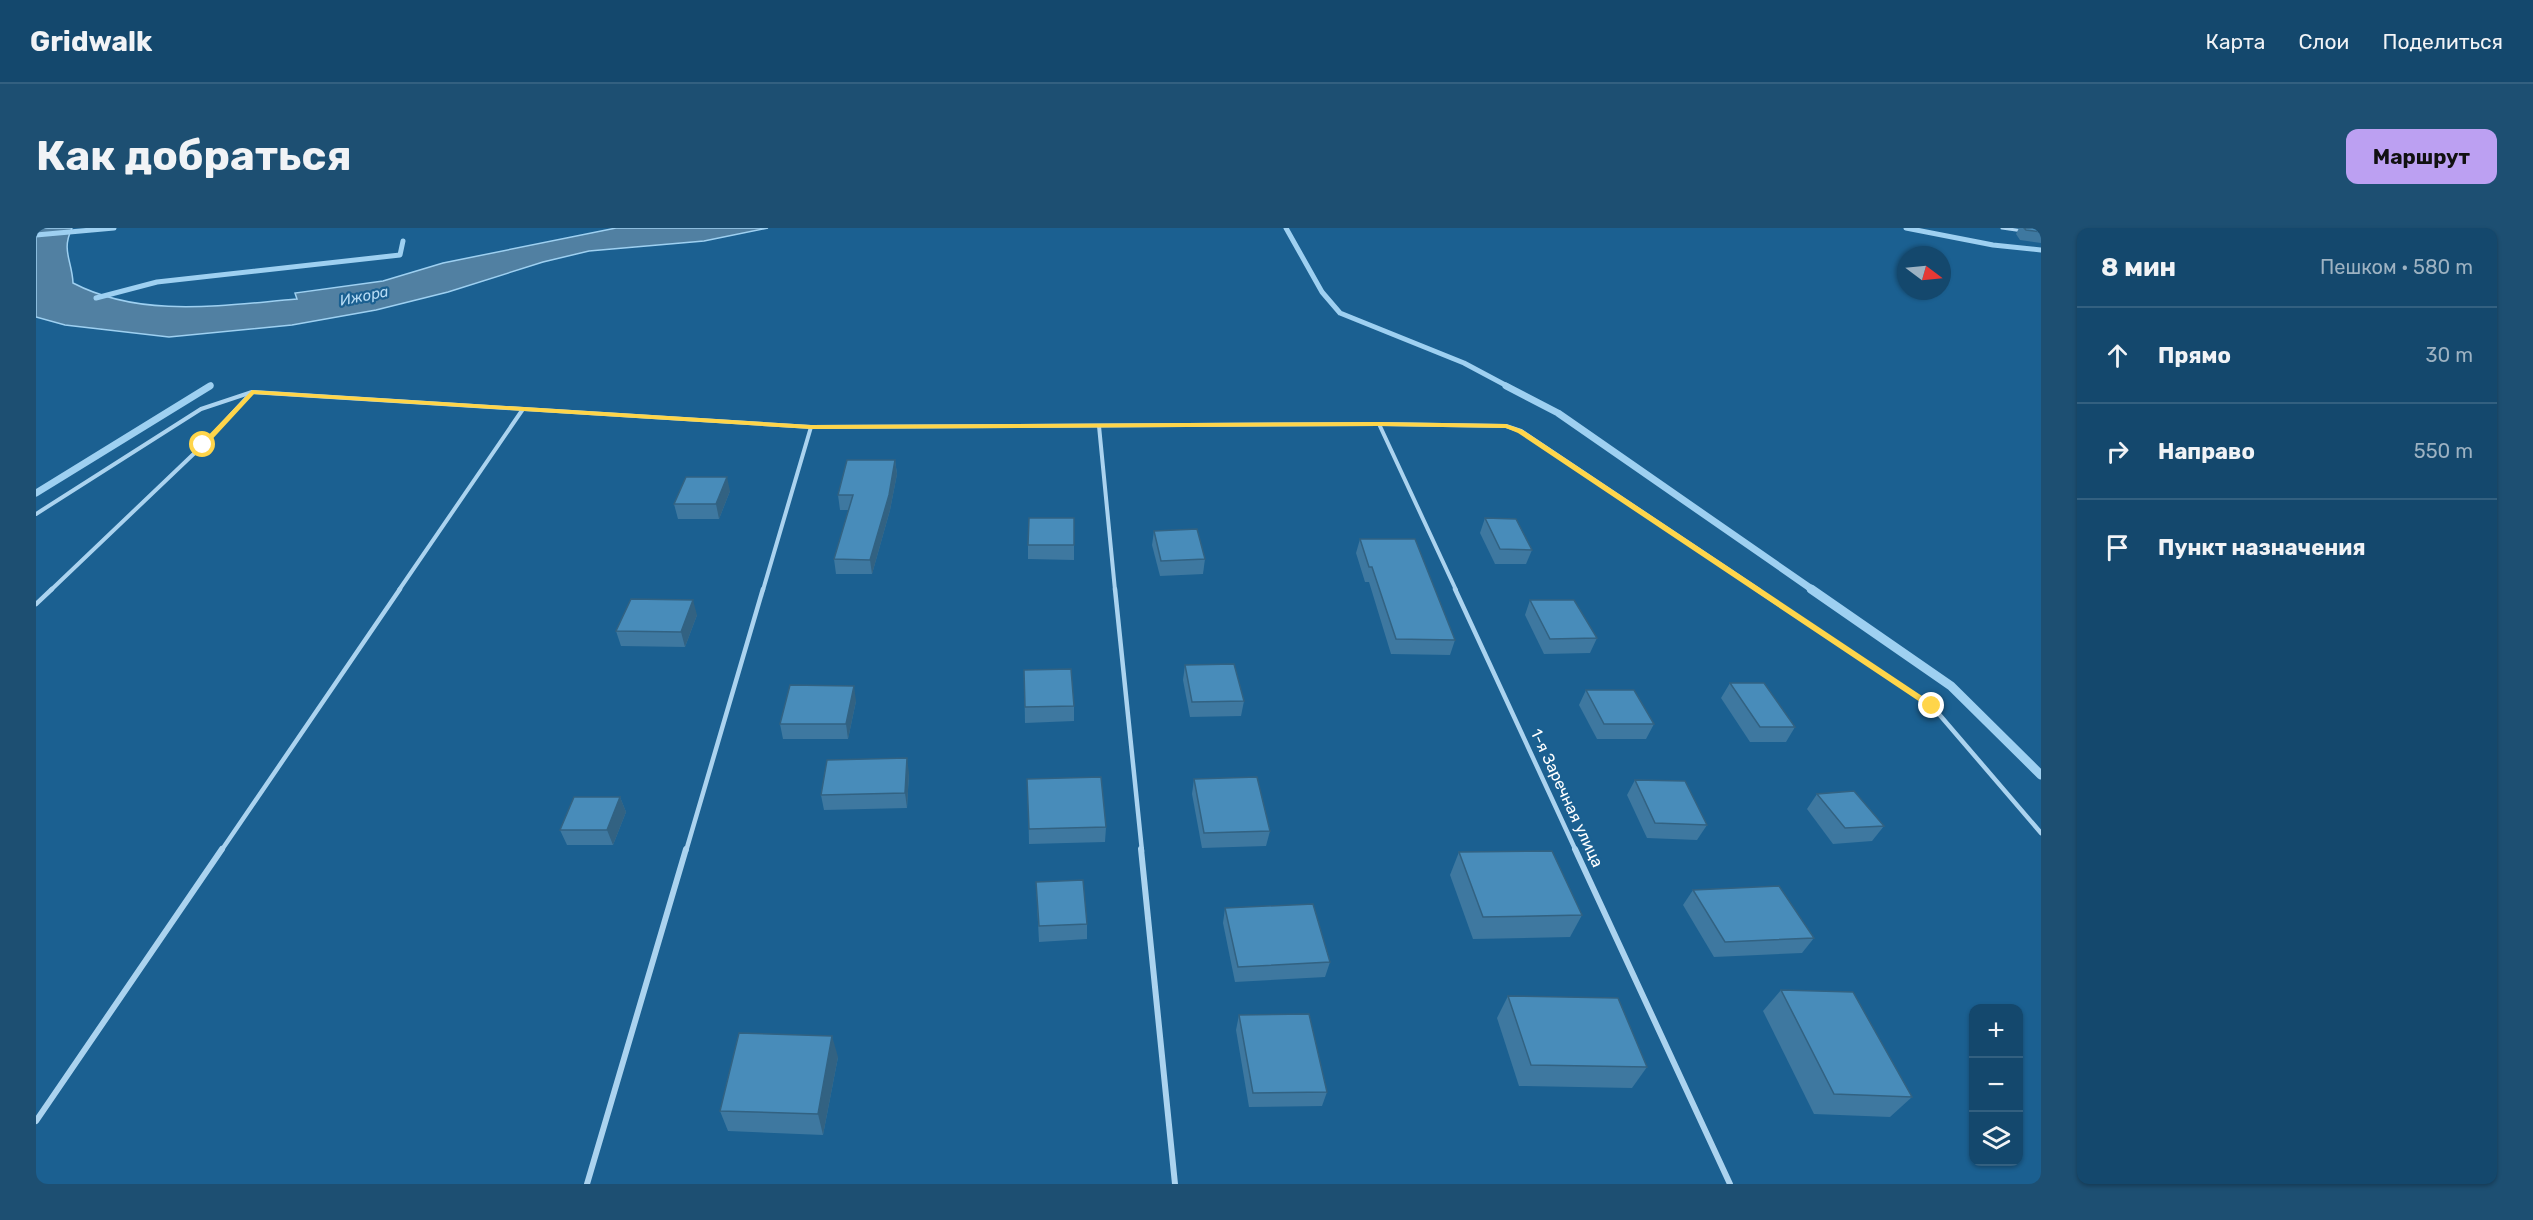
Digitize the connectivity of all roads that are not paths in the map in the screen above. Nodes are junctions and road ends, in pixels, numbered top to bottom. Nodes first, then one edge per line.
1 (2002, 228) edge
2 (2031, 232) edge
3 (252, 392) junction
4 (523, 409) junction
5 (1379, 424) junction
6 (1099, 426) junction
7 (811, 427) junction
8 (36, 513) edge
9 (36, 604) edge
10 (2041, 833) edge
11 (36, 1121) edge
12 (587, 1184) edge
13 (1175, 1184) edge
14 (1730, 1184) edge

1 - 2 lane
3 - 4 lane
3 - 8 lane
3 - 9 lane
4 - 7 lane
4 - 11 lane
5 - 6 lane
5 - 10 lane
5 - 14 lane, 1-я Заречная улица
6 - 7 lane
6 - 13 lane
7 - 12 lane

